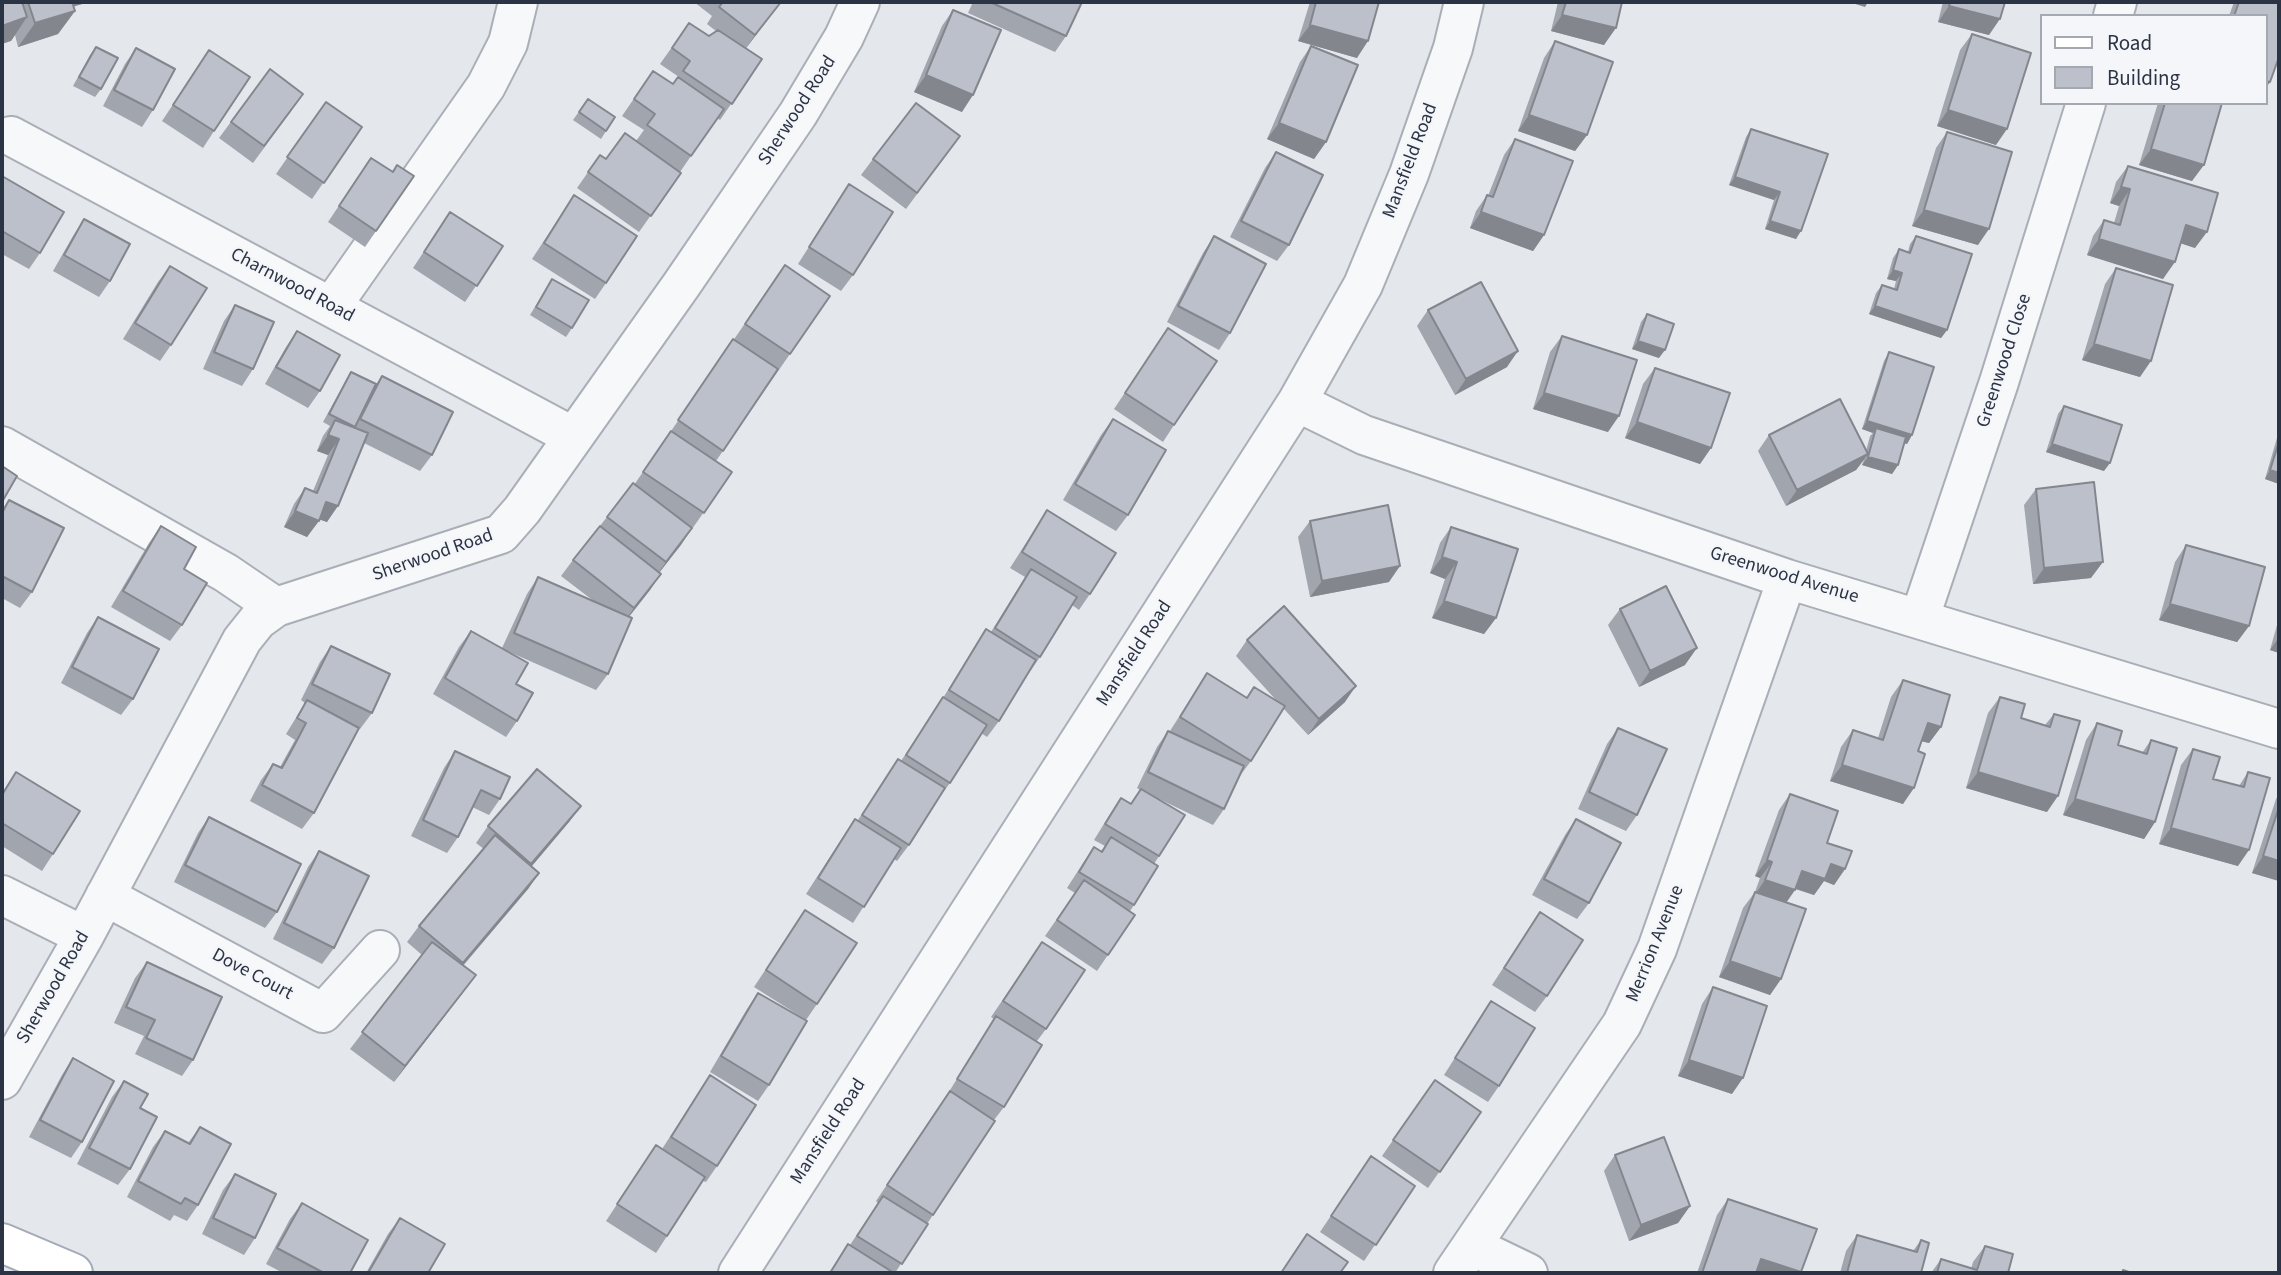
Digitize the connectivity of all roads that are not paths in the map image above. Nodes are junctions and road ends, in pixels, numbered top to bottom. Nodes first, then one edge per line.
1 (518, 2) edge
2 (860, 2) edge
3 (1464, 2) edge
4 (2085, 105) edge
5 (11, 136) dead end
6 (331, 307) junction
7 (1297, 402) junction
8 (572, 436) junction
9 (2, 446) edge
10 (1787, 579) junction
11 (276, 607) junction
12 (1920, 617) junction
13 (2279, 729) edge
14 (2, 895) edge
15 (105, 896) junction
16 (84, 936) junction
17 (380, 950) dead end
18 (2, 1080) edge
19 (2, 1243) edge
20 (1463, 1260) edge
21 (73, 1273) edge
22 (738, 1273) edge
23 (1528, 1273) edge

1 - 6 street
2 - 8 street, Sherwood Road
3 - 7 street, Mansfield Road
4 - 12 street, Greenwood Close
5 - 6 street, Charnwood Road
6 - 8 street, Charnwood Road
7 - 10 street, Greenwood Avenue
7 - 22 street, Mansfield Road
8 - 11 street, Sherwood Road
9 - 11 street
10 - 12 street, Greenwood Avenue
10 - 20 street, Merrion Avenue
11 - 15 street, Sherwood Road
12 - 13 street, Greenwood Avenue
14 - 16 street
15 - 16 street, Sherwood Road
15 - 17 street, Dove Court
16 - 18 street, Sherwood Road
19 - 21 main road
20 - 23 street

